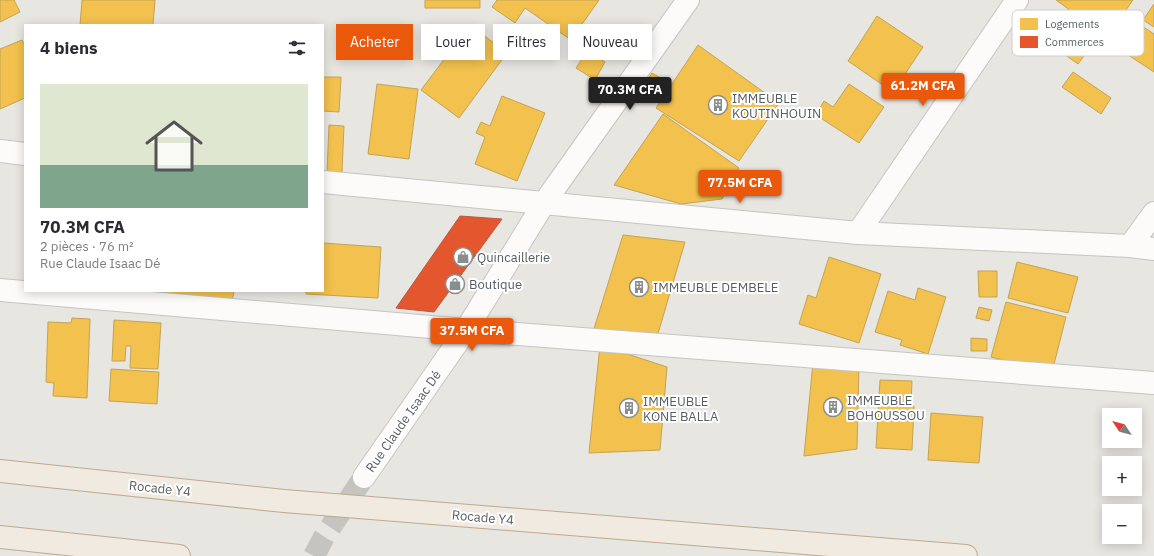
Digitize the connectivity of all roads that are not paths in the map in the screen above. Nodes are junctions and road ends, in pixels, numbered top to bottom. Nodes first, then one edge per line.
1 (688, 0) edge
2 (1017, 0) edge
3 (0, 151) edge
4 (24, 154) edge
5 (324, 182) edge
6 (544, 203) junction
7 (1154, 212) edge
8 (858, 233) junction
9 (1130, 246) junction
10 (1154, 249) edge
11 (0, 290) edge
12 (466, 330) junction
13 (1154, 383) edge
14 (0, 471) edge
15 (364, 477) tunnel mouth
16 (0, 538) edge
17 (179, 556) edge
18 (966, 556) edge

1 - 6 street, Rue Claude Isaac Dé
2 - 8 street
3 - 4 street
5 - 6 street
6 - 8 street
6 - 12 street, Rue Claude Isaac Dé
7 - 9 street
8 - 9 street
9 - 10 street
11 - 12 street
12 - 13 street
12 - 15 street, Rue Claude Isaac Dé
14 - 18 highway, Rocade Y4
16 - 17 highway

